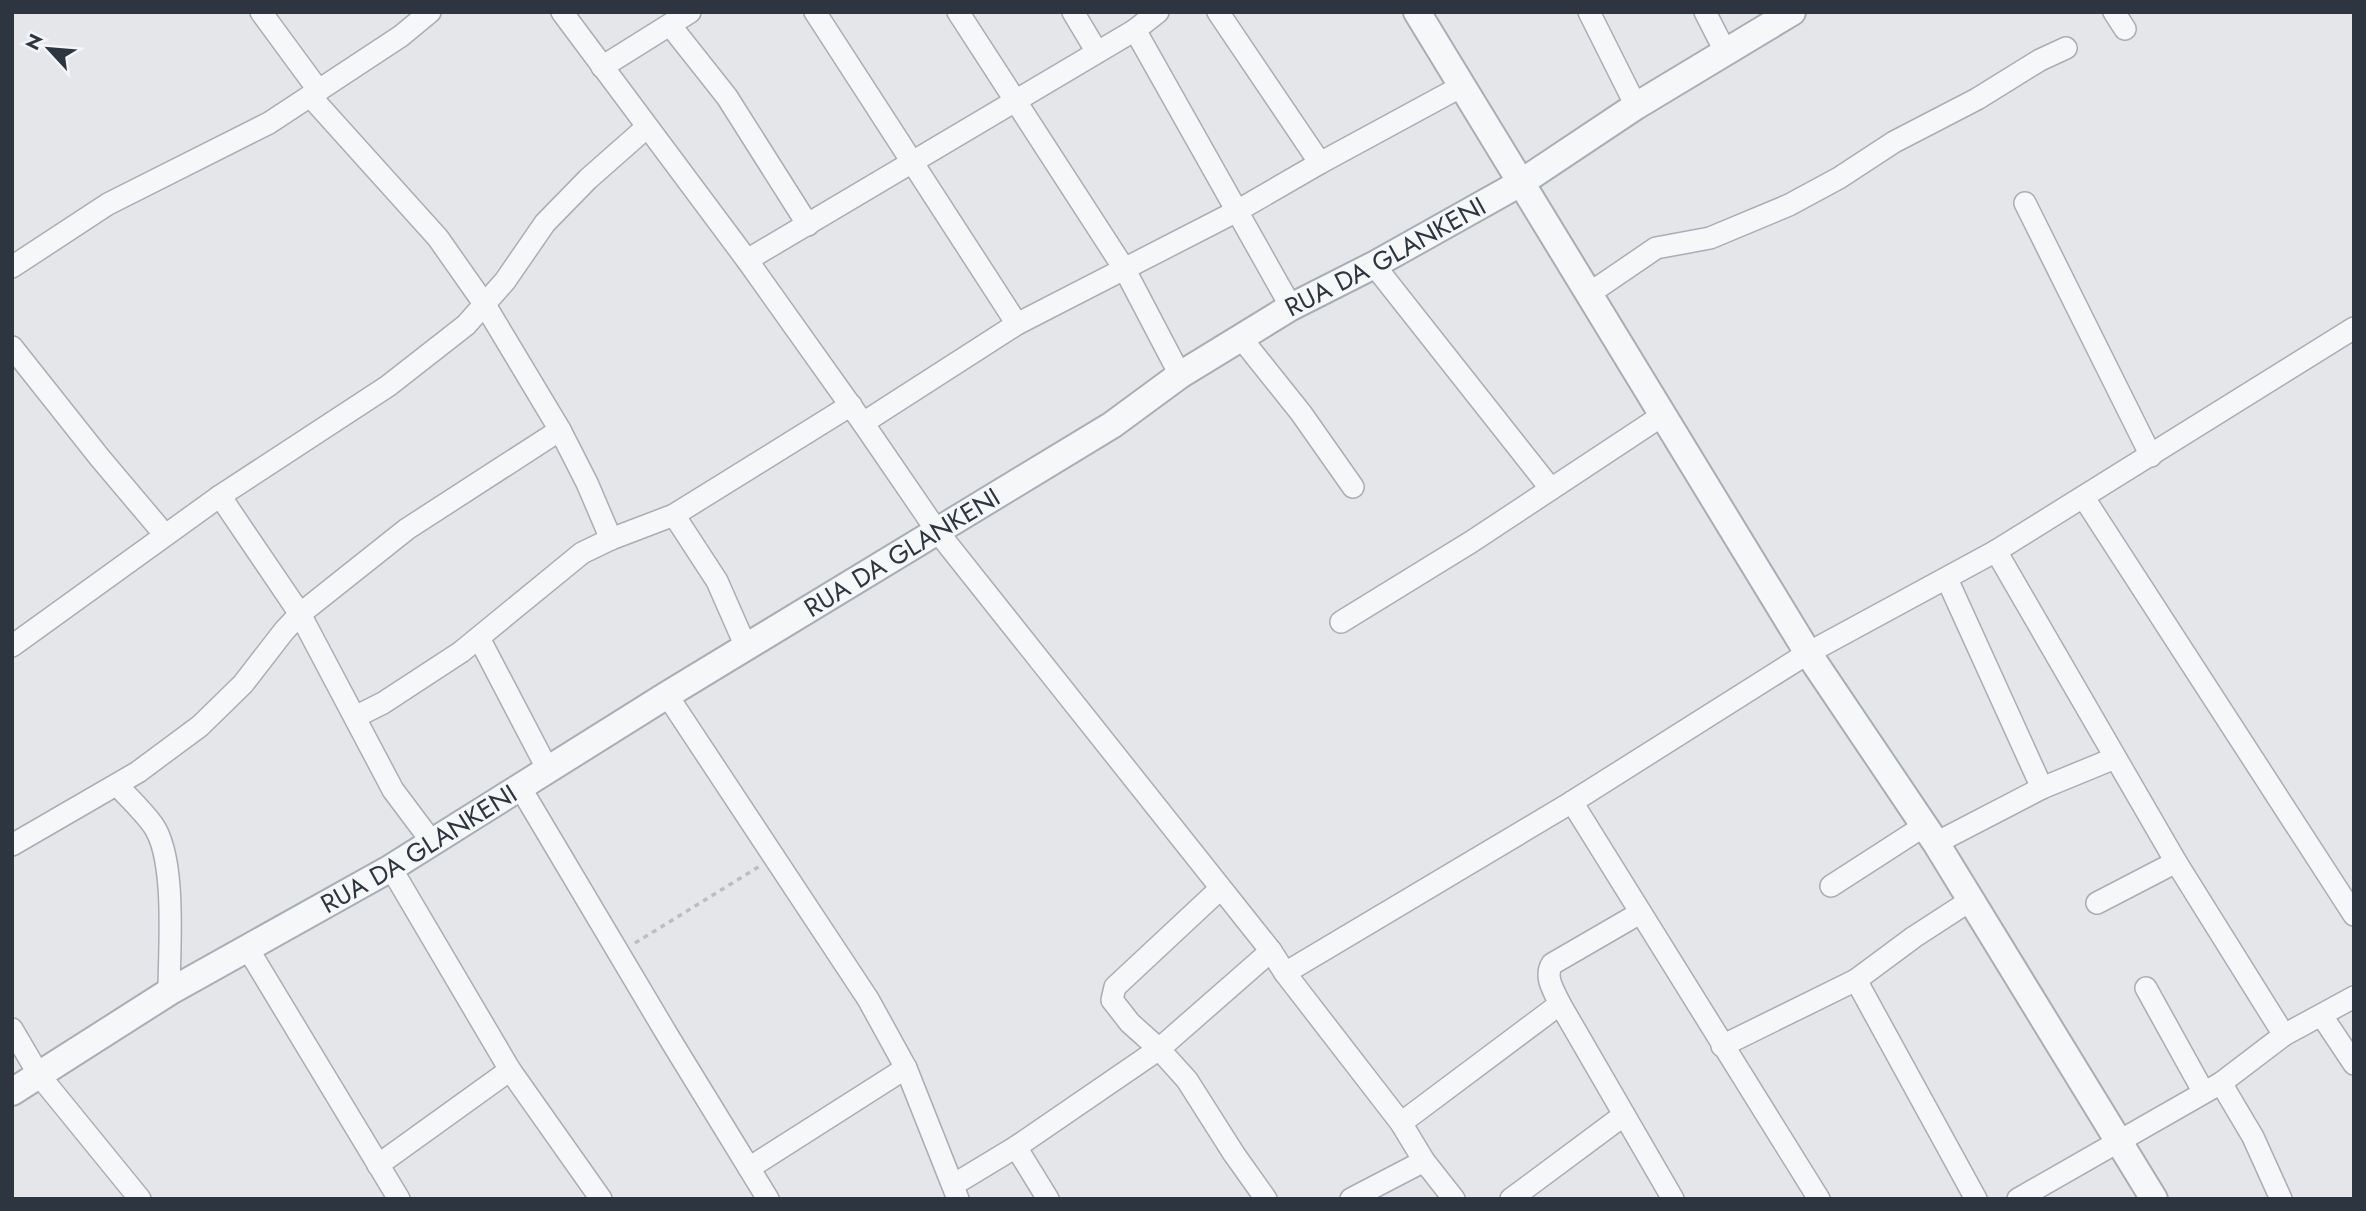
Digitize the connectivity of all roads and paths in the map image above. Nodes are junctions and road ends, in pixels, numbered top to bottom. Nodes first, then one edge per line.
1 (261, 12) edge
2 (430, 12) edge
3 (562, 12) edge
4 (690, 12) edge
5 (814, 12) edge
6 (958, 12) edge
7 (1073, 12) edge
8 (1158, 12) edge
9 (1218, 12) edge
10 (1417, 12) edge
11 (1589, 12) edge
12 (1705, 12) edge
13 (1792, 12) edge
14 (670, 25) junction
15 (1135, 30) junction
16 (2066, 48) dead end
17 (1097, 52) junction
18 (1726, 54) junction
19 (602, 67) junction
20 (1462, 86) junction
21 (315, 94) junction
22 (1014, 101) junction
23 (1636, 106) junction
24 (647, 127) junction
25 (1320, 163) junction
26 (912, 164) junction
27 (1522, 182) junction
28 (2025, 203) dead end
29 (1237, 211) junction
30 (808, 225) junction
31 (747, 260) junction
32 (1374, 265) junction
33 (12, 267) edge
34 (1125, 270) junction
35 (1590, 293) junction
36 (485, 305) junction
37 (1291, 307) junction
38 (1017, 324) junction
39 (2354, 328) edge
40 (1241, 338) junction
41 (12, 346) edge
42 (1180, 375) junction
43 (851, 405) junction
44 (1663, 415) junction
45 (863, 423) junction
46 (560, 430) junction
47 (2151, 456) junction
48 (1353, 487) dead end
49 (1551, 489) junction
50 (219, 496) junction
51 (2084, 498) junction
52 (674, 515) junction
53 (937, 531) junction
54 (165, 535) junction
55 (611, 539) junction
56 (1996, 551) junction
57 (1947, 579) junction
58 (300, 614) junction
59 (1340, 622) dead end
60 (479, 638) junction
61 (12, 646) edge
62 (746, 647) junction
63 (1808, 653) junction
64 (667, 695) junction
65 (355, 718) junction
66 (2115, 758) junction
67 (548, 770) junction
68 (117, 785) junction
69 (520, 787) junction
70 (2042, 788) junction
71 (1572, 802) junction
72 (1930, 834) junction
73 (432, 842) junction
74 (12, 845) edge
75 (774, 857) junction
76 (2176, 862) junction
77 (391, 868) junction
78 (1831, 886) dead end
79 (1220, 889) junction
80 (1971, 900) junction
81 (2097, 903) dead end
82 (1640, 913) junction
83 (2354, 915) edge
84 (248, 949) junction
85 (1271, 951) junction
86 (618, 953) junction
87 (1285, 973) junction
88 (1856, 981) junction
89 (2146, 988) dead end
90 (169, 992) junction
91 (2354, 997) edge
92 (1560, 1004) junction
93 (2322, 1016) junction
94 (12, 1029) edge
95 (2284, 1035) junction
96 (1722, 1046) junction
97 (1159, 1049) junction
98 (2354, 1064) edge
99 (906, 1068) junction
100 (510, 1070) junction
101 (39, 1075) junction
102 (2212, 1087) junction
103 (12, 1092) edge
104 (1623, 1115) junction
105 (1401, 1123) junction
106 (2119, 1142) junction
107 (1016, 1147) junction
108 (1424, 1161) junction
109 (378, 1165) junction
110 (749, 1168) junction
111 (955, 1192) edge
112 (140, 1199) edge
113 (399, 1199) edge
114 (601, 1199) edge
115 (768, 1199) edge
116 (1048, 1199) edge
117 (1266, 1199) edge
118 (1351, 1199) edge
119 (1454, 1199) edge
120 (1511, 1199) edge
121 (1673, 1199) edge
122 (1818, 1199) edge
123 (1976, 1199) edge
124 (2018, 1199) edge
125 (2154, 1199) edge
126 (2281, 1199) edge

1 - 21 street
2 - 21 street
3 - 19 street
4 - 14 street
5 - 26 street
6 - 22 street
7 - 17 street
8 - 15 street
9 - 25 street
10 - 20 street
11 - 23 street
12 - 18 street
13 - 18 street, RUA DA GLANKENI
14 - 19 street
14 - 30 street
15 - 17 street
15 - 29 street
16 - 35 street
17 - 22 street
18 - 23 street, RUA DA GLANKENI
19 - 24 street
20 - 25 street
20 - 27 street
21 - 33 street
21 - 36 street
22 - 26 street
22 - 34 street
23 - 27 street, RUA DA GLANKENI
24 - 31 street
24 - 36 street
25 - 29 street
26 - 30 street
26 - 38 street
27 - 32 street, RUA DA GLANKENI
27 - 35 street
28 - 47 street
29 - 34 street
29 - 37 street
30 - 31 street
31 - 43 street
32 - 37 street, RUA DA GLANKENI
32 - 49 street
34 - 38 street
34 - 42 street
35 - 44 street
36 - 46 street
36 - 50 street
37 - 40 street, RUA DA GLANKENI
38 - 45 street
39 - 47 street
40 - 42 street, RUA DA GLANKENI
40 - 48 street
41 - 54 street
42 - 53 street, RUA DA GLANKENI
43 - 45 street
43 - 52 street
44 - 49 street
44 - 63 street
45 - 53 street
46 - 55 street
46 - 58 street
47 - 51 street
49 - 59 street
50 - 54 street
50 - 58 street
51 - 56 street
51 - 83 street
52 - 55 street
52 - 62 street
53 - 62 street, RUA DA GLANKENI
53 - 79 street
54 - 61 street
55 - 60 street
56 - 57 street
56 - 66 street
57 - 63 street
57 - 70 street
58 - 65 street
58 - 68 street
60 - 65 street
60 - 67 street
62 - 64 street, RUA DA GLANKENI
63 - 71 street
63 - 72 street
64 - 67 street, RUA DA GLANKENI
64 - 75 street
65 - 73 street
66 - 70 street
66 - 76 street
67 - 69 street, RUA DA GLANKENI
68 - 74 street
68 - 90 street
69 - 73 street, RUA DA GLANKENI
69 - 86 street
70 - 72 street
71 - 82 street
71 - 87 street
72 - 78 street
72 - 80 street
73 - 77 street, RUA DA GLANKENI
75 - 86 path
75 - 99 street
76 - 81 street
76 - 95 street
77 - 84 street, RUA DA GLANKENI
77 - 100 street
79 - 85 street
79 - 97 street
80 - 88 street
80 - 106 street
82 - 92 street
82 - 96 street
84 - 90 street, RUA DA GLANKENI
84 - 109 street
85 - 87 street
85 - 97 street
86 - 110 street
87 - 105 street
88 - 96 street
88 - 123 street
89 - 102 street
90 - 101 street, RUA DA GLANKENI
91 - 93 street
92 - 104 street
92 - 105 street
93 - 95 street
93 - 98 street
94 - 101 street
95 - 102 street
96 - 122 street
97 - 107 street
97 - 117 street
99 - 110 street
99 - 111 street
100 - 109 street
100 - 114 street
101 - 103 street, RUA DA GLANKENI
101 - 112 street
102 - 106 street
102 - 126 street
104 - 120 street
104 - 121 street
105 - 108 street
106 - 124 street
106 - 125 street
107 - 111 street
107 - 116 street
108 - 118 street
108 - 119 street
109 - 113 street
110 - 115 street

